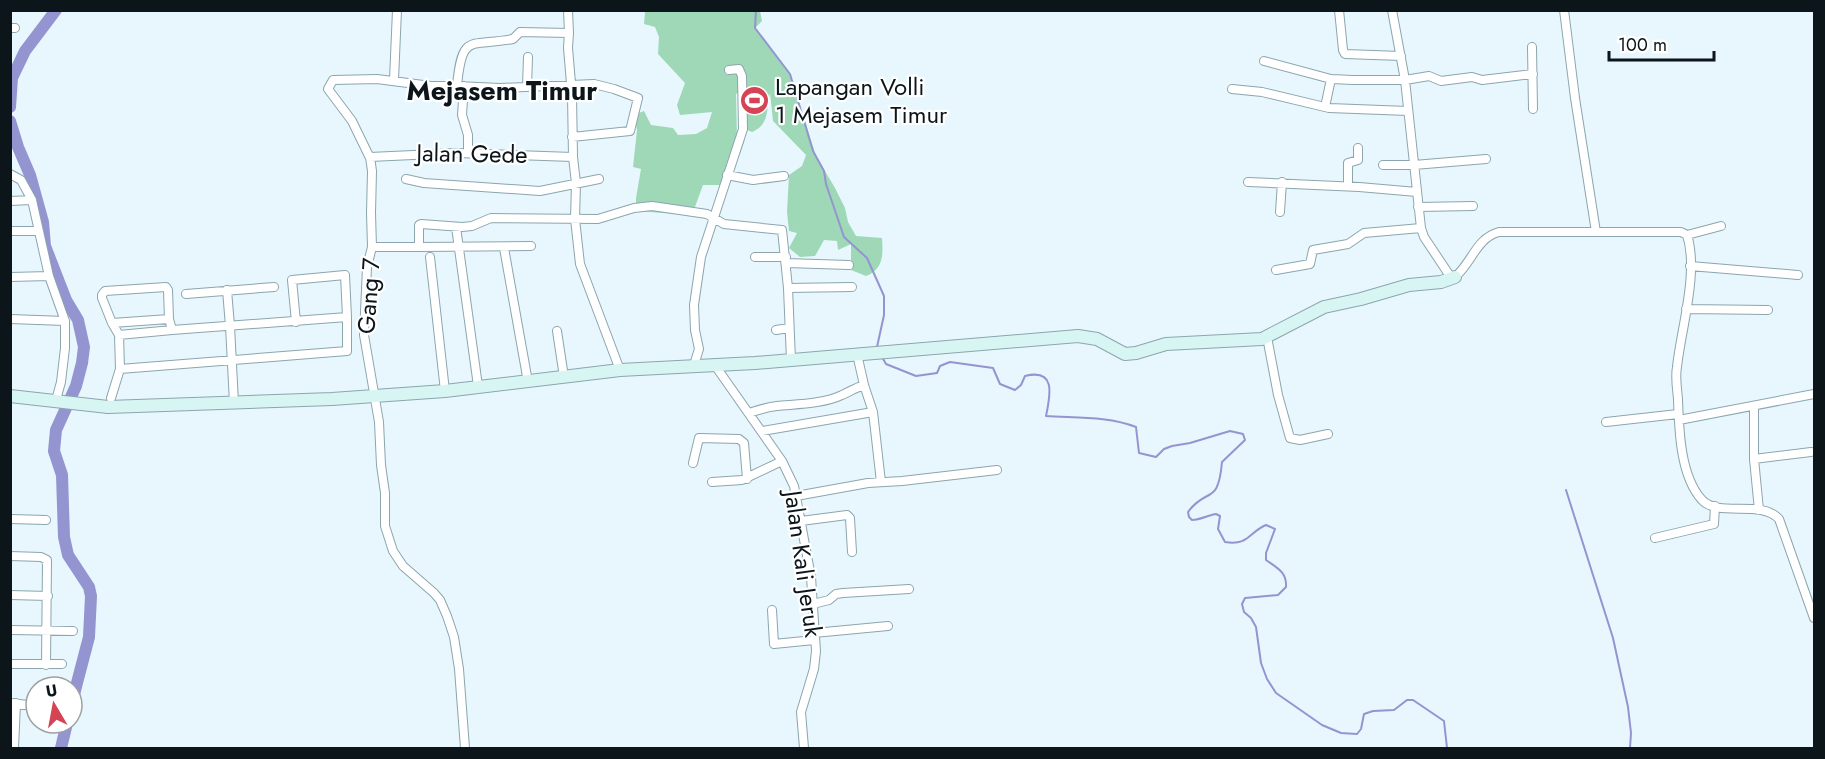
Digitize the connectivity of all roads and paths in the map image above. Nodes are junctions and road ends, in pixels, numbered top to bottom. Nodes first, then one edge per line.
1 (397, 10) edge
2 (568, 10) edge
3 (1339, 10) edge
4 (1392, 10) edge
5 (1564, 10) edge
6 (569, 33) junction
7 (1532, 47) dead end
8 (1401, 56) junction
9 (528, 57) dead end
10 (1264, 61) dead end
11 (729, 70) dead end
12 (1533, 74) junction
13 (1332, 78) junction
14 (394, 80) junction
15 (1404, 80) junction
16 (571, 84) junction
17 (461, 86) junction
18 (527, 87) junction
19 (1233, 89) dead end
20 (1325, 107) junction
21 (1533, 109) dead end
22 (1408, 111) junction
23 (572, 136) junction
24 (1358, 148) dead end
25 (468, 153) junction
26 (371, 157) junction
27 (573, 157) junction
28 (1486, 159) dead end
29 (1383, 165) dead end
30 (1414, 165) junction
31 (10, 174) edge
32 (727, 175) junction
33 (784, 176) dead end
34 (406, 179) dead end
35 (599, 179) dead end
36 (1248, 182) dead end
37 (1282, 182) junction
38 (576, 183) junction
39 (1348, 186) junction
40 (1417, 192) junction
41 (32, 200) junction
42 (10, 201) edge
43 (1473, 206) dead end
44 (1418, 207) junction
45 (1280, 212) dead end
46 (575, 219) junction
47 (713, 219) junction
48 (1722, 226) dead end
49 (456, 227) junction
50 (1420, 228) junction
51 (10, 231) edge
52 (38, 231) junction
53 (1596, 232) junction
54 (1688, 235) junction
55 (458, 246) junction
56 (531, 246) dead end
57 (372, 247) junction
58 (419, 247) junction
59 (505, 251) junction
60 (430, 257) dead end
61 (755, 257) dead end
62 (786, 260) junction
63 (849, 265) dead end
64 (1690, 267) junction
65 (1276, 270) dead end
66 (1797, 275) dead end
67 (50, 276) junction
68 (10, 277) edge
69 (1453, 278) junction
70 (274, 287) dead end
71 (852, 287) dead end
72 (788, 288) junction
73 (227, 290) junction
74 (186, 294) dead end
75 (1686, 309) junction
76 (1768, 310) dead end
77 (346, 317) junction
78 (10, 319) edge
79 (169, 319) junction
80 (64, 321) junction
81 (296, 322) junction
82 (112, 323) junction
83 (230, 326) junction
84 (789, 328) junction
85 (171, 330) junction
86 (776, 330) dead end
87 (556, 331) dead end
88 (119, 335) junction
89 (1267, 337) junction
90 (857, 354) junction
91 (231, 360) junction
92 (791, 360) junction
93 (703, 365) junction
94 (120, 369) junction
95 (620, 370) junction
96 (564, 377) junction
97 (528, 382) junction
98 (864, 385) junction
99 (478, 386) junction
100 (445, 391) junction
101 (1815, 394) edge
102 (10, 396) edge
103 (376, 396) junction
104 (111, 398) dead end
105 (59, 401) junction
106 (234, 403) junction
107 (1754, 406) junction
108 (873, 412) junction
109 (749, 413) junction
110 (1679, 417) junction
111 (1606, 422) dead end
112 (762, 431) junction
113 (1328, 434) dead end
114 (1811, 452) dead end
115 (1754, 459) junction
116 (782, 461) junction
117 (693, 463) dead end
118 (997, 470) dead end
119 (747, 479) junction
120 (712, 482) dead end
121 (881, 482) junction
122 (796, 496) junction
123 (1715, 506) junction
124 (1759, 510) junction
125 (10, 519) edge
126 (46, 520) dead end
127 (801, 521) junction
128 (1655, 538) dead end
129 (852, 552) dead end
130 (10, 556) edge
131 (909, 589) dead end
132 (10, 595) edge
133 (48, 596) junction
134 (813, 604) junction
135 (772, 610) dead end
136 (1815, 618) edge
137 (888, 626) dead end
138 (10, 630) edge
139 (47, 631) junction
140 (73, 631) dead end
141 (814, 636) junction
142 (10, 664) edge
143 (62, 664) dead end
144 (46, 665) junction
145 (13, 703) edge
146 (14, 748) edge
147 (465, 748) edge
148 (804, 748) edge

1 - 14 street
2 - 6 street
3 - 8 street
4 - 8 street
5 - 53 street
6 - 16 street
6 - 17 street
7 - 12 street
8 - 15 street
9 - 18 street
10 - 13 street
11 - 32 street
12 - 15 street
12 - 21 street
13 - 15 street
13 - 20 street
14 - 17 street
14 - 26 street
15 - 22 street
16 - 18 street
16 - 23 street
16 - 23 street
17 - 18 street
17 - 25 street
19 - 20 street
20 - 22 street
22 - 30 street
23 - 27 street
24 - 39 street
25 - 26 street, Jalan Gede
25 - 27 street, Jalan Gede
26 - 57 street
27 - 38 street
28 - 30 street
29 - 30 street
30 - 40 street
31 - 41 street
32 - 33 street
32 - 47 street
34 - 38 street
35 - 38 street
36 - 37 street
37 - 39 street
37 - 45 street
38 - 46 street
39 - 40 street
40 - 44 street
41 - 42 street
41 - 52 street
43 - 44 street
44 - 50 street
46 - 47 street, Gang 7
46 - 49 street, Gang 7
46 - 95 street
47 - 62 street, Gang 7
47 - 93 street
48 - 54 street
49 - 55 street
49 - 58 street, Gang 7
50 - 65 street
50 - 69 street
51 - 52 street
52 - 67 street
53 - 54 street
53 - 69 street
54 - 64 street
55 - 58 street
55 - 59 street
55 - 99 street
56 - 59 street
57 - 58 street, Gang 7
57 - 103 street, Gang 7
59 - 97 street
60 - 100 street
61 - 62 street
62 - 63 street
62 - 72 street
64 - 66 street
64 - 75 street
67 - 68 street
67 - 80 street
69 - 89 street
70 - 73 street
71 - 72 street
72 - 84 street
73 - 74 street
73 - 83 street
75 - 76 street
75 - 110 street
77 - 81 street
77 - 81 street
77 - 91 street
78 - 80 street
79 - 82 street
79 - 82 street
79 - 85 street
80 - 105 street
81 - 83 street
82 - 88 street
83 - 85 street
83 - 91 street
84 - 86 street
84 - 92 street
85 - 88 street
87 - 96 street
88 - 94 street
89 - 90 street
89 - 113 street
90 - 92 street
90 - 98 street
91 - 94 street
91 - 106 street
92 - 93 street
93 - 95 street
93 - 109 street, Jalan Kali Jeruk
94 - 104 street
95 - 96 street
96 - 97 street
97 - 99 street
98 - 108 street
98 - 109 street
99 - 100 street
100 - 103 street
101 - 107 street
102 - 105 street
103 - 106 street
103 - 147 street, Gang 7
105 - 106 street
107 - 110 street
107 - 115 street
108 - 112 street
108 - 121 street
109 - 112 street, Jalan Kali Jeruk
110 - 111 street
110 - 123 street
112 - 116 street, Jalan Kali Jeruk
114 - 115 street
115 - 124 street
116 - 119 street
116 - 122 street, Jalan Kali Jeruk
117 - 119 street
118 - 121 street
119 - 120 street
121 - 122 street
122 - 127 street, Jalan Kali Jeruk
123 - 124 street
123 - 128 street
124 - 136 street
125 - 126 street
127 - 129 street
127 - 134 street, Jalan Kali Jeruk
130 - 133 street
131 - 134 street
132 - 133 street
133 - 139 street
134 - 141 street, Jalan Kali Jeruk
135 - 141 street
137 - 141 street
138 - 139 street
139 - 140 street
139 - 144 street
141 - 148 street, Jalan Kali Jeruk
142 - 144 street
143 - 144 street
145 - 146 street

